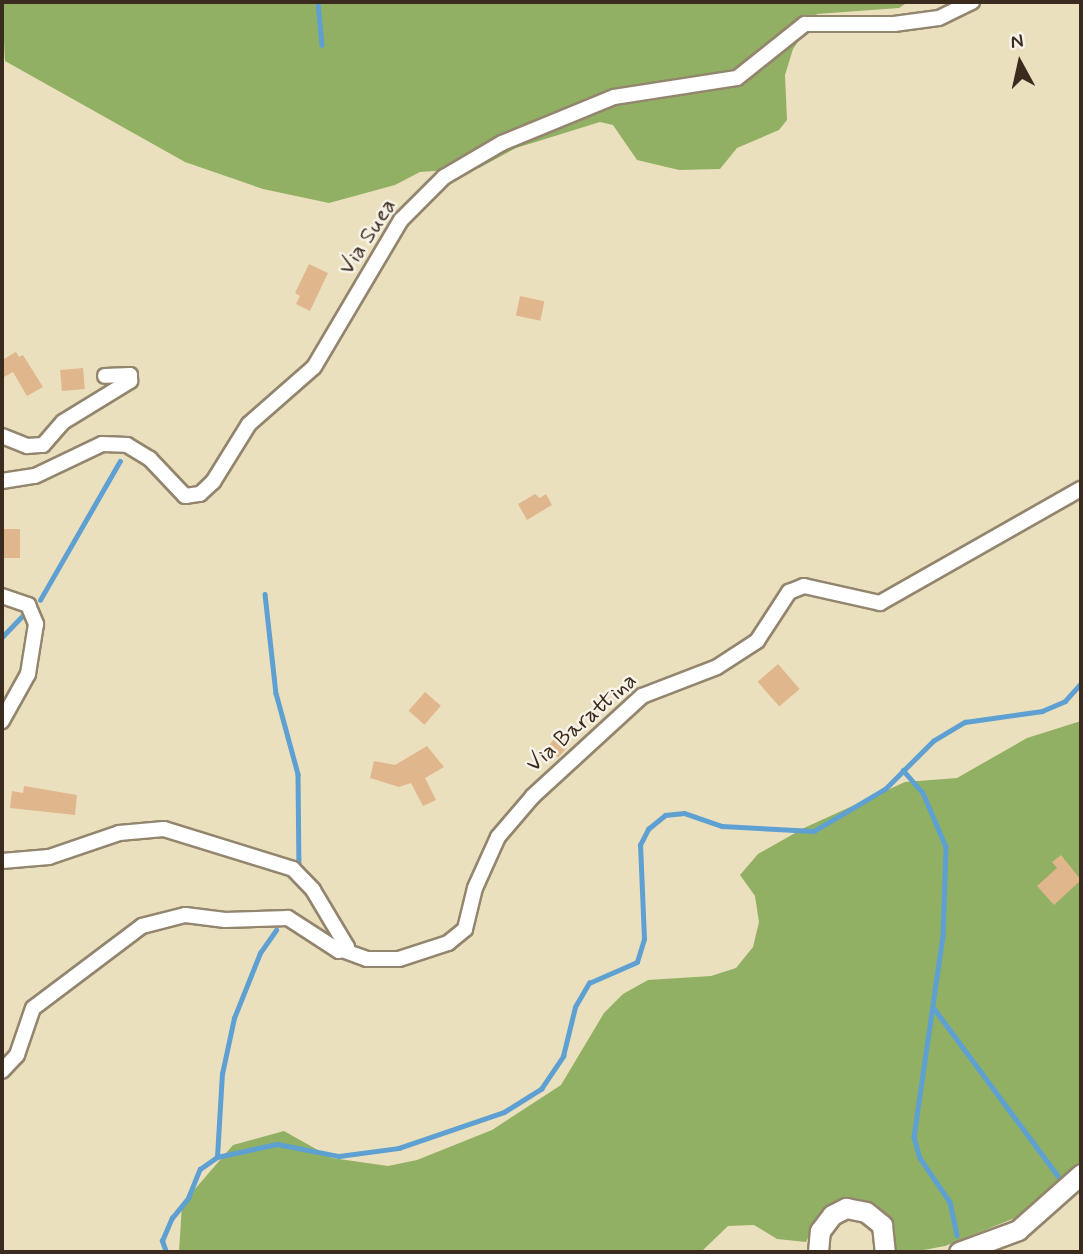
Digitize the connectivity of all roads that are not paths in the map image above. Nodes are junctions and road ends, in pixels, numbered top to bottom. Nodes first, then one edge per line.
1 (972, 2) edge
2 (105, 376) dead end
3 (2, 436) edge
4 (2, 481) edge
5 (1081, 489) edge
6 (2, 596) edge
7 (2, 721) edge
8 (2, 861) edge
9 (345, 950) junction
10 (2, 1071) edge
11 (1081, 1174) edge
12 (818, 1252) edge
13 (886, 1252) edge
14 (958, 1252) edge

1 - 4 street, Via Suea
2 - 3 street
5 - 9 street, Via Barattina
6 - 7 street
8 - 9 street
9 - 10 street, Via Barattina
11 - 14 street
12 - 13 street

